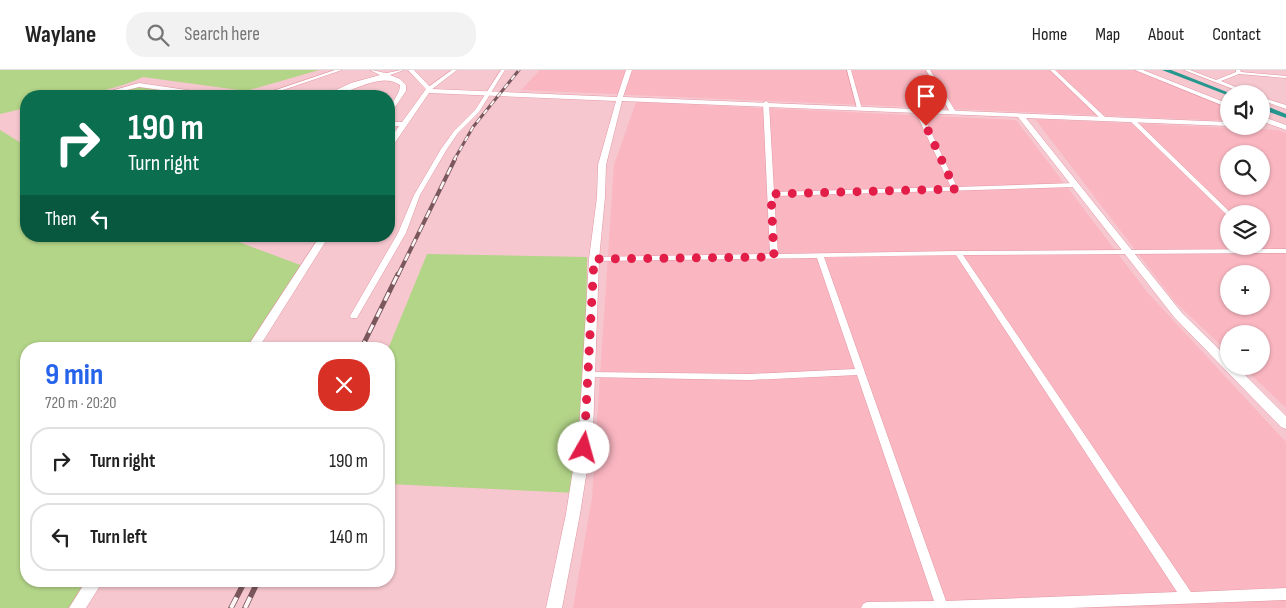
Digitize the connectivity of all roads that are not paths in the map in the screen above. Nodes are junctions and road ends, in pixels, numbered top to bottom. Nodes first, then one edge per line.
1 (340, 70) edge
2 (372, 70) edge
3 (402, 70) edge
4 (411, 70) edge
5 (455, 70) edge
6 (504, 70) edge
7 (629, 70) edge
8 (849, 70) edge
9 (928, 70) edge
10 (1052, 70) edge
11 (1138, 70) edge
12 (1186, 70) edge
13 (1238, 72) edge
14 (384, 75) junction
15 (1286, 77) edge
16 (1217, 81) junction
17 (1227, 85) edge
18 (120, 90) edge
19 (173, 90) edge
20 (279, 90) edge
21 (340, 90) edge
22 (428, 90) junction
23 (487, 93) junction
24 (620, 97) junction
25 (1270, 101) edge
26 (1220, 102) edge
27 (395, 103) edge
28 (766, 103) junction
29 (1286, 107) edge
30 (860, 108) junction
31 (918, 111) junction
32 (954, 112) junction
33 (1020, 115) junction
34 (1103, 118) junction
35 (1132, 120) junction
36 (1270, 122) edge
37 (395, 124) edge
38 (404, 124) junction
39 (1220, 124) edge
40 (1270, 126) edge
41 (1284, 127) edge
42 (395, 137) edge
43 (1075, 185) junction
44 (955, 189) junction
45 (771, 194) junction
46 (1220, 205) edge
47 (321, 242) edge
48 (1220, 250) edge
49 (1270, 250) edge
50 (1286, 252) edge
51 (958, 253) junction
52 (1129, 253) junction
53 (820, 256) junction
54 (774, 257) junction
55 (594, 259) junction
56 (354, 316) dead end
57 (257, 342) edge
58 (860, 372) junction
59 (589, 375) junction
60 (1286, 424) edge
61 (91, 587) edge
62 (1286, 594) edge
63 (1188, 598) junction
64 (942, 607) edge
65 (77, 608) edge
66 (554, 608) edge
67 (867, 608) edge

1 - 20 street
2 - 14 street
3 - 14 street
4 - 22 street
5 - 22 street
6 - 23 street
7 - 24 street
8 - 30 street
9 - 32 street
10 - 34 street
11 - 26 street
12 - 16 street
13 - 15 street
13 - 16 street
14 - 21 street
14 - 27 street
16 - 17 street
18 - 19 street
22 - 23 street
22 - 38 street
23 - 24 street
23 - 56 street
24 - 28 street
24 - 55 street
25 - 29 street
28 - 30 street
28 - 45 street
30 - 31 street
31 - 32 street
31 - 44 street
32 - 33 street
33 - 34 street
33 - 43 street
34 - 35 street
35 - 39 street
35 - 46 street
36 - 41 street
37 - 38 street
38 - 42 street
40 - 41 street
43 - 44 street
43 - 52 street
44 - 45 street
45 - 54 street
47 - 57 street
48 - 52 street
49 - 50 street
51 - 52 street
51 - 53 street
51 - 63 street
52 - 60 street
53 - 54 street
53 - 58 street
54 - 55 street
55 - 59 street
58 - 59 street
58 - 64 street
59 - 66 street
61 - 65 street
62 - 63 street
63 - 64 street
64 - 67 street

